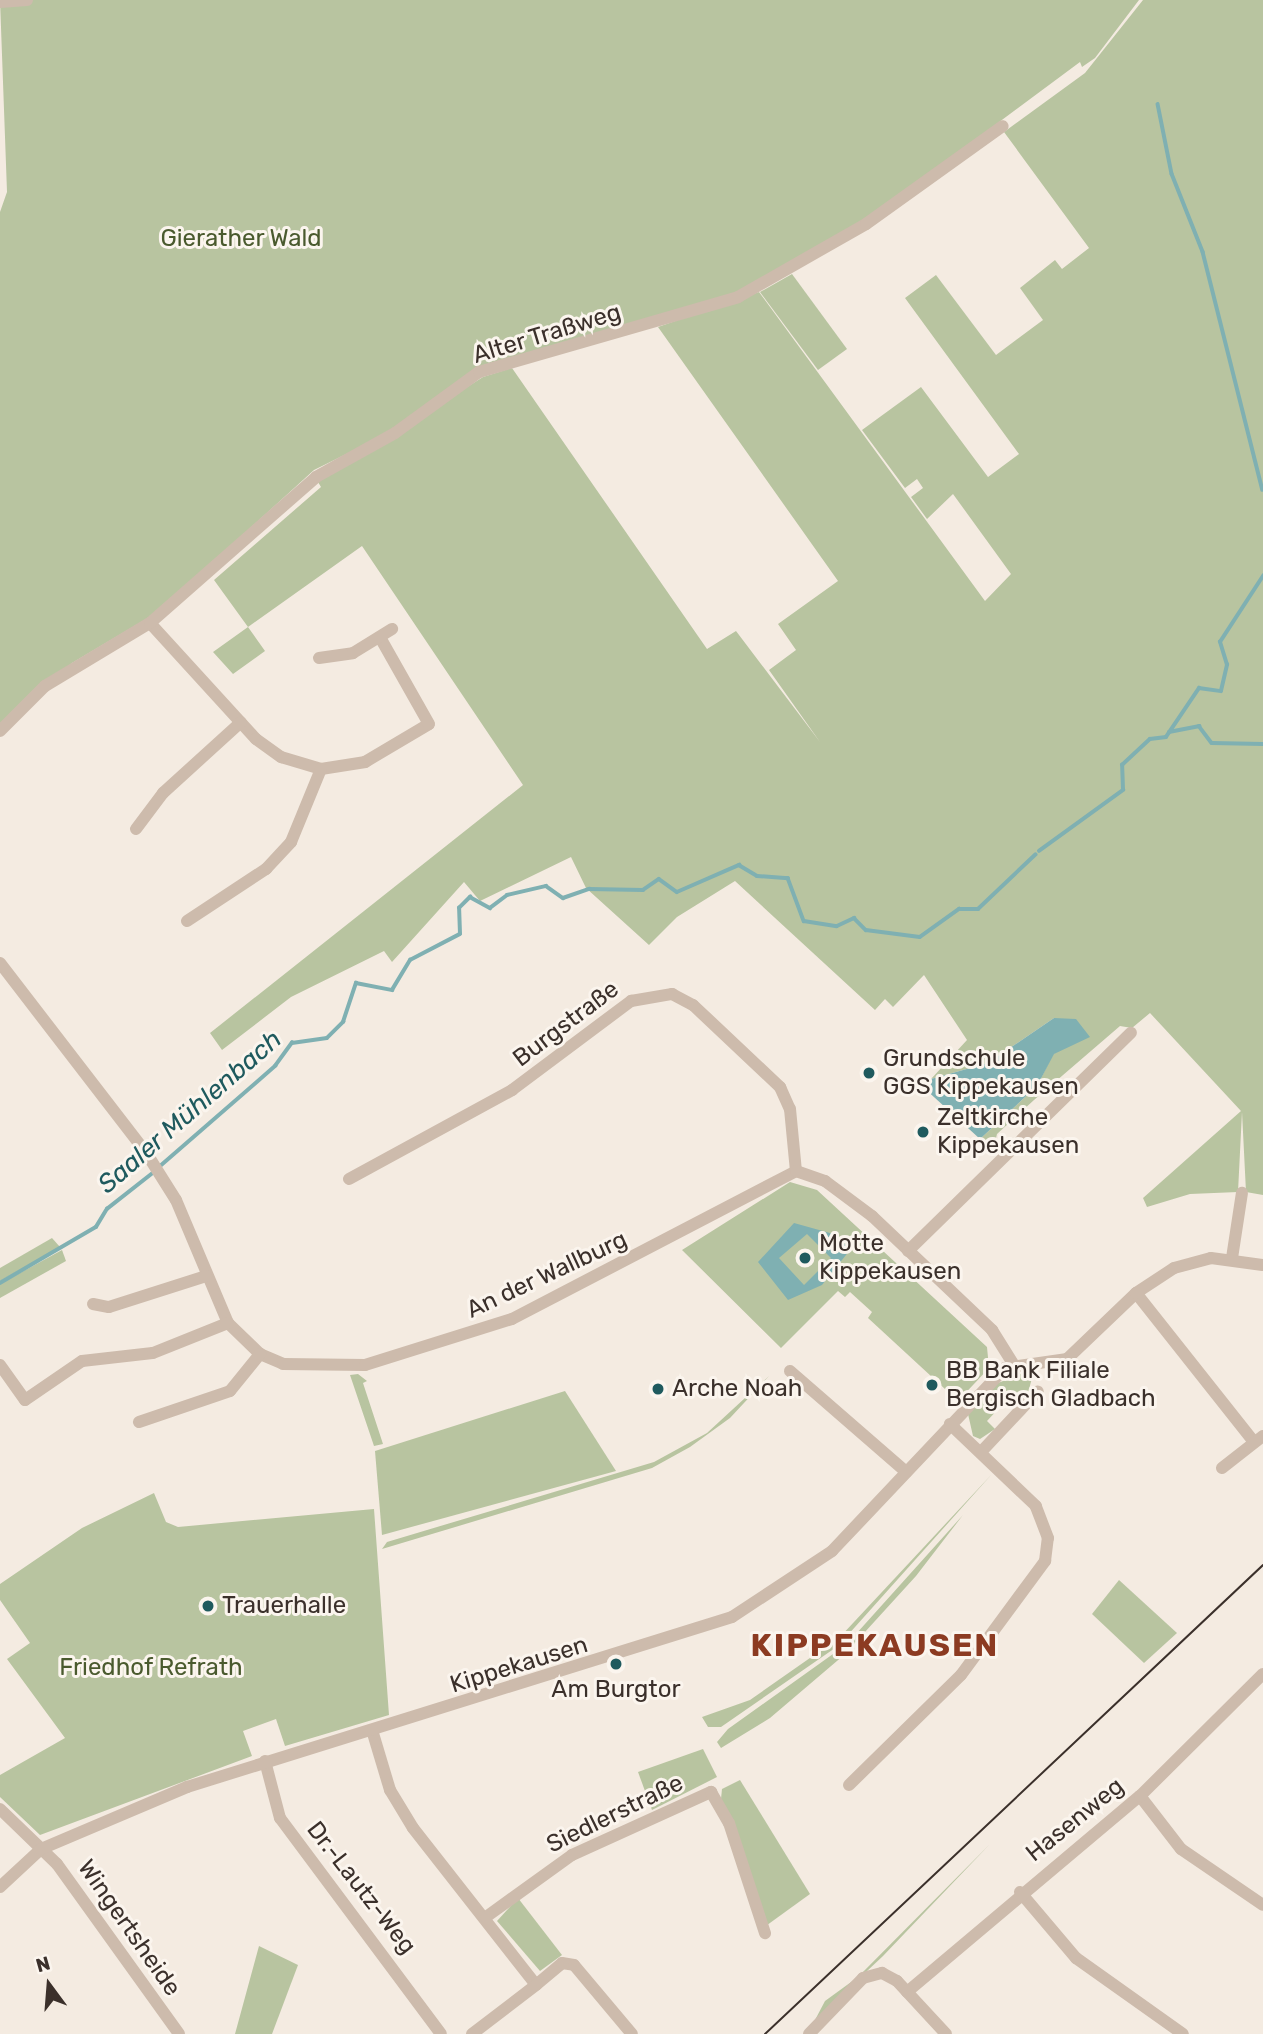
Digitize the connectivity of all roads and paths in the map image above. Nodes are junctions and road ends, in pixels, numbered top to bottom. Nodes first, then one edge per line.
1 (27, 0) edge
2 (0, 2) edge
3 (1003, 126) dead end
4 (150, 623) junction
5 (391, 629) dead end
6 (382, 640) junction
7 (318, 658) dead end
8 (241, 722) junction
9 (0, 731) edge
10 (321, 769) junction
11 (136, 829) dead end
12 (187, 921) dead end
13 (0, 963) edge
14 (1130, 1033) dead end
15 (796, 1171) junction
16 (349, 1179) dead end
17 (1242, 1193) dead end
18 (908, 1251) junction
19 (1232, 1258) junction
20 (1263, 1265) edge
21 (206, 1276) junction
22 (1136, 1293) junction
23 (93, 1304) dead end
24 (228, 1323) junction
25 (260, 1354) junction
26 (1013, 1364) junction
27 (0, 1365) edge
28 (790, 1371) dead end
29 (1038, 1391) dead end
30 (139, 1422) dead end
31 (950, 1424) junction
32 (1259, 1439) edge
33 (981, 1452) junction
34 (1223, 1468) dead end
35 (906, 1472) junction
36 (1263, 1674) edge
37 (372, 1730) junction
38 (265, 1761) junction
39 (849, 1785) dead end
40 (1140, 1796) junction
41 (3, 1812) edge
42 (41, 1849) junction
43 (0, 1887) edge
44 (1020, 1892) junction
45 (1263, 1905) edge
46 (485, 1917) junction
47 (765, 1933) dead end
48 (536, 1985) junction
49 (907, 1992) junction
50 (172, 2032) edge
51 (441, 2034) edge
52 (472, 2034) edge
53 (632, 2034) edge
54 (809, 2034) edge
55 (946, 2034) edge
56 (1183, 2034) edge

1 - 2 street
3 - 4 street, Alter Traßweg
4 - 8 street
4 - 9 street, Alter Traßweg
5 - 6 street
6 - 7 street
6 - 10 street
8 - 10 street
8 - 11 street
10 - 12 street
13 - 21 street, An der Wallburg
14 - 18 street
15 - 16 street, Burgstraße
15 - 18 street
15 - 25 street, An der Wallburg
17 - 19 street
18 - 26 street
19 - 20 street
19 - 22 street
21 - 23 street
21 - 24 street, An der Wallburg
22 - 26 street
22 - 32 street
24 - 25 street, An der Wallburg
24 - 27 street
25 - 30 street
26 - 31 street, Kippekausen
28 - 35 street
29 - 33 street
31 - 33 street
31 - 35 street, Kippekausen
32 - 34 street
33 - 39 street
35 - 37 street, Kippekausen
36 - 40 street, Hasenweg
37 - 38 street, Kippekausen
37 - 46 street
38 - 42 street, Kippekausen
38 - 51 street, Dr.-Lautz-Weg
40 - 44 street, Hasenweg
40 - 45 street
41 - 42 street, Wingertsheide
42 - 43 street
42 - 50 street, Wingertsheide
44 - 49 street, Hasenweg
44 - 56 street
46 - 47 street, Siedlerstraße
46 - 48 street
48 - 52 street
48 - 53 street
49 - 54 street
49 - 55 street

